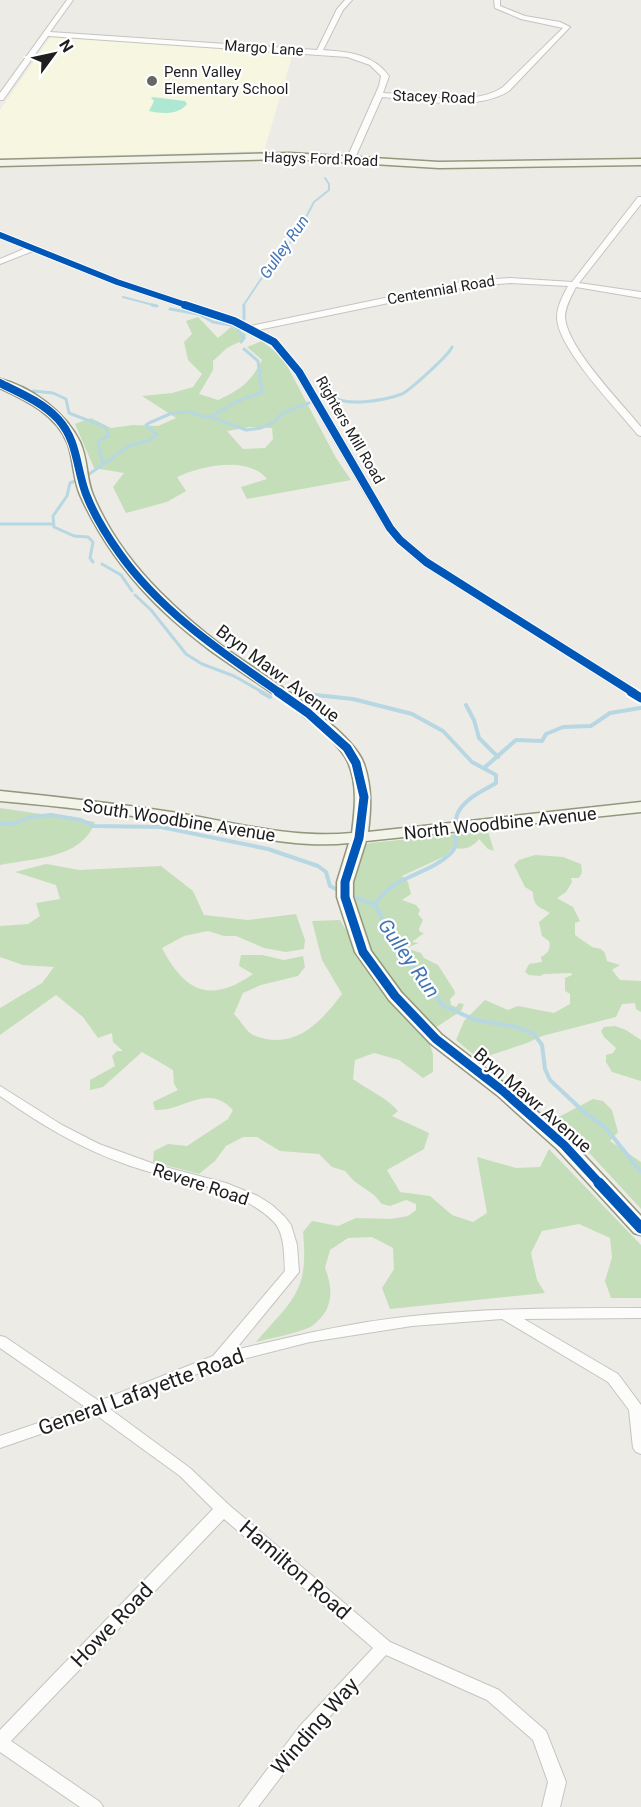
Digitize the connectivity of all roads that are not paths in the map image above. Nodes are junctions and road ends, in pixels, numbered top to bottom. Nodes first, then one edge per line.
1 (70, 0) edge
2 (349, 0) edge
3 (497, 0) edge
4 (47, 34) junction
5 (320, 52) junction
6 (380, 95) junction
7 (0, 98) edge
8 (351, 158) junction
9 (641, 162) edge
10 (0, 163) edge
11 (641, 199) edge
12 (0, 235) edge
13 (33, 248) junction
14 (0, 262) edge
15 (575, 284) junction
16 (641, 295) edge
17 (279, 324) junction
18 (250, 329) junction
19 (263, 335) junction
20 (0, 383) edge
21 (641, 433) edge
22 (641, 698) edge
23 (0, 796) edge
24 (641, 807) edge
25 (359, 838) junction
26 (0, 1090) edge
27 (641, 1228) edge
28 (641, 1313) edge
29 (503, 1314) junction
30 (0, 1341) edge
31 (217, 1360) junction
32 (98, 1408) junction
33 (0, 1442) edge
34 (641, 1448) edge
35 (223, 1509) junction
36 (384, 1647) junction
37 (0, 1742) edge
38 (94, 1807) edge
39 (248, 1807) edge
40 (551, 1807) edge

1 - 4 street
2 - 5 street
3 - 6 street, Stacey Road
4 - 5 street, Margo Lane
4 - 7 street
5 - 6 street, Margo Lane
6 - 8 street, Margo Lane
8 - 9 street, Hagys Ford Road
8 - 10 street, Hagys Ford Road
11 - 15 street
12 - 13 street, Righters Mill Road
13 - 14 street
13 - 18 street, Righters Mill Road
15 - 16 street, Centennial Road
15 - 17 street, Centennial Road
15 - 21 street
17 - 18 street, Centennial Road
17 - 19 street, Centennial Road
18 - 19 street, Righters Mill Road
19 - 22 street, Righters Mill Road
20 - 25 street, Bryn Mawr Avenue
23 - 25 street, South Woodbine Avenue
24 - 25 street, North Woodbine Avenue
25 - 27 street, Bryn Mawr Avenue
26 - 31 street, Revere Road
28 - 29 street, General Lafayette Road
29 - 31 street, General Lafayette Road
29 - 34 street
30 - 32 street, Hamilton Road
31 - 32 street, General Lafayette Road
32 - 33 street, General Lafayette Road
32 - 35 street, Hamilton Road
35 - 36 street, Hamilton Road
35 - 37 street, Howe Road
36 - 39 street, Winding Way
36 - 40 street, Hamilton Road
37 - 38 street

